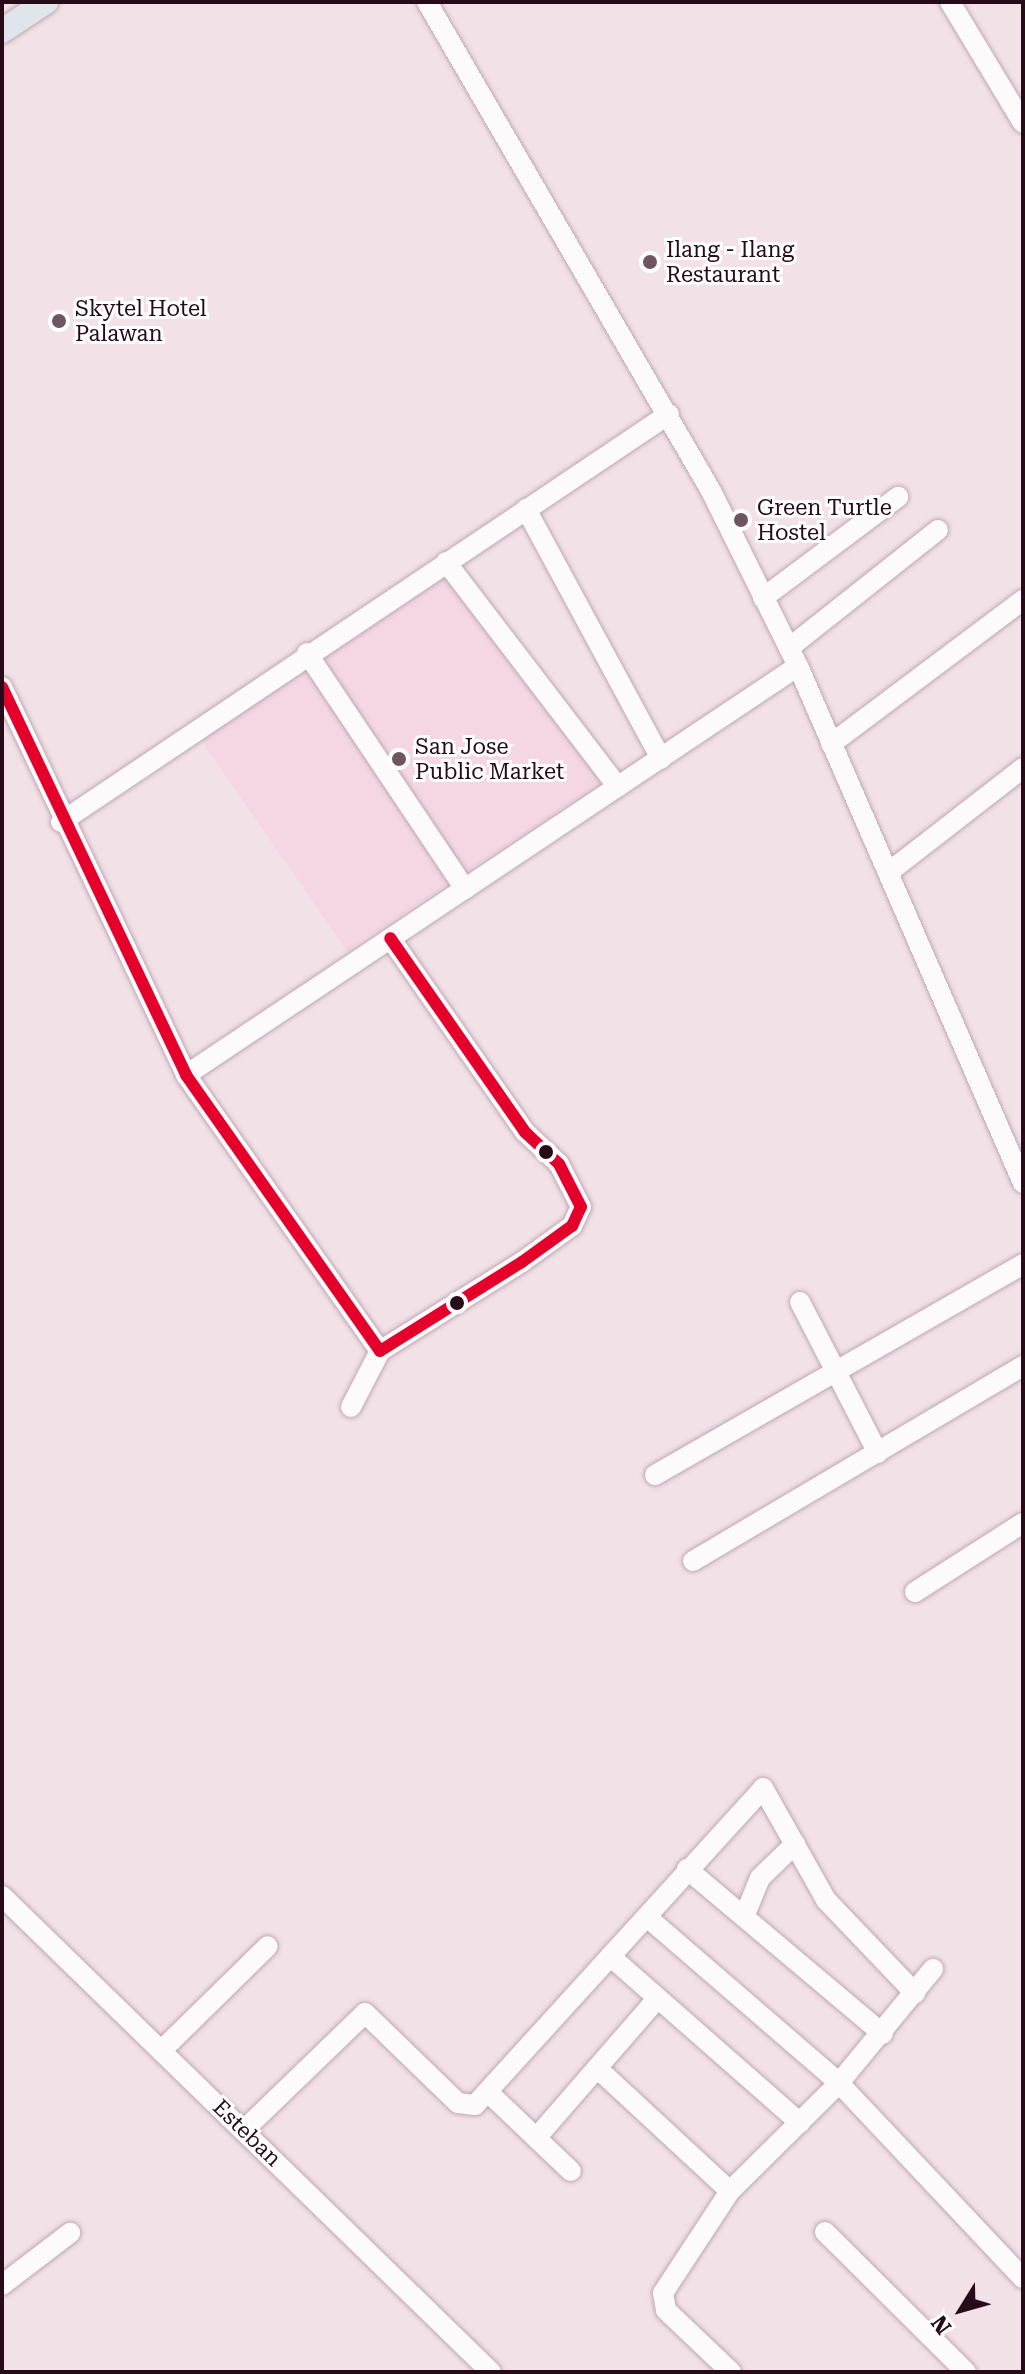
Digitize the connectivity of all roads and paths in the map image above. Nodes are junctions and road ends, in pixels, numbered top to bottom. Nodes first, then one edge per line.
1 (46, 2) edge
2 (427, 2) edge
3 (950, 2) edge
4 (2, 31) edge
5 (1023, 123) edge
6 (669, 414) junction
7 (898, 497) dead end
8 (526, 509) junction
9 (938, 530) dead end
10 (446, 562) junction
11 (763, 598) junction
12 (1023, 600) edge
13 (307, 653) junction
14 (794, 657) junction
15 (2, 687) edge
16 (831, 744) junction
17 (661, 759) junction
18 (1022, 771) edge
19 (618, 787) junction
20 (61, 822) junction
21 (889, 872) junction
22 (465, 889) junction
23 (390, 938) junction
24 (186, 1075) junction
25 (1023, 1183) edge
26 (1023, 1264) edge
27 (800, 1302) dead end
28 (380, 1351) junction
29 (1023, 1366) edge
30 (838, 1371) junction
31 (351, 1407) dead end
32 (878, 1453) junction
33 (655, 1475) dead end
34 (1023, 1523) edge
35 (693, 1561) dead end
36 (915, 1592) dead end
37 (795, 1844) junction
38 (687, 1869) junction
39 (2, 1896) edge
40 (647, 1917) junction
41 (744, 1917) junction
42 (268, 1946) dead end
43 (610, 1956) junction
44 (933, 1969) dead end
45 (915, 1993) junction
46 (657, 1999) junction
47 (883, 2034) junction
48 (162, 2050) junction
49 (597, 2068) junction
50 (839, 2083) junction
51 (489, 2093) junction
52 (800, 2123) junction
53 (244, 2130) junction
54 (537, 2137) junction
55 (571, 2171) dead end
56 (730, 2191) junction
57 (825, 2232) dead end
58 (70, 2233) dead end
59 (1023, 2278) edge
60 (2, 2285) edge
61 (491, 2372) edge
62 (731, 2372) edge
63 (966, 2372) edge

1 - 4 main road
2 - 6 street
3 - 5 street
6 - 8 street
6 - 11 street
7 - 11 street
8 - 10 street
8 - 17 street
9 - 14 street
10 - 13 street
10 - 19 street
11 - 14 street
12 - 16 street
13 - 20 street
13 - 22 street
14 - 16 street
14 - 17 street
15 - 20 street
16 - 21 street
17 - 19 street
18 - 21 street
19 - 22 street
20 - 24 street
21 - 25 street
22 - 23 street
23 - 24 street
23 - 28 street
24 - 28 street
26 - 30 street
27 - 30 street
28 - 31 street
29 - 32 street
30 - 32 street
30 - 33 street
32 - 35 street
34 - 36 street
37 - 38 street
37 - 41 street
37 - 45 street
38 - 40 street
38 - 41 street
39 - 48 street, Esteban
40 - 43 street
40 - 50 street
41 - 47 street
42 - 48 street
43 - 46 street
43 - 51 street
44 - 45 street
45 - 47 street
46 - 49 street
46 - 52 street
47 - 50 street
48 - 53 street, Esteban
49 - 54 street
49 - 56 street
50 - 52 street
50 - 59 street
51 - 53 street
51 - 54 street
52 - 56 street
53 - 61 street, Esteban
54 - 55 street
56 - 62 street
57 - 63 street
58 - 60 street

